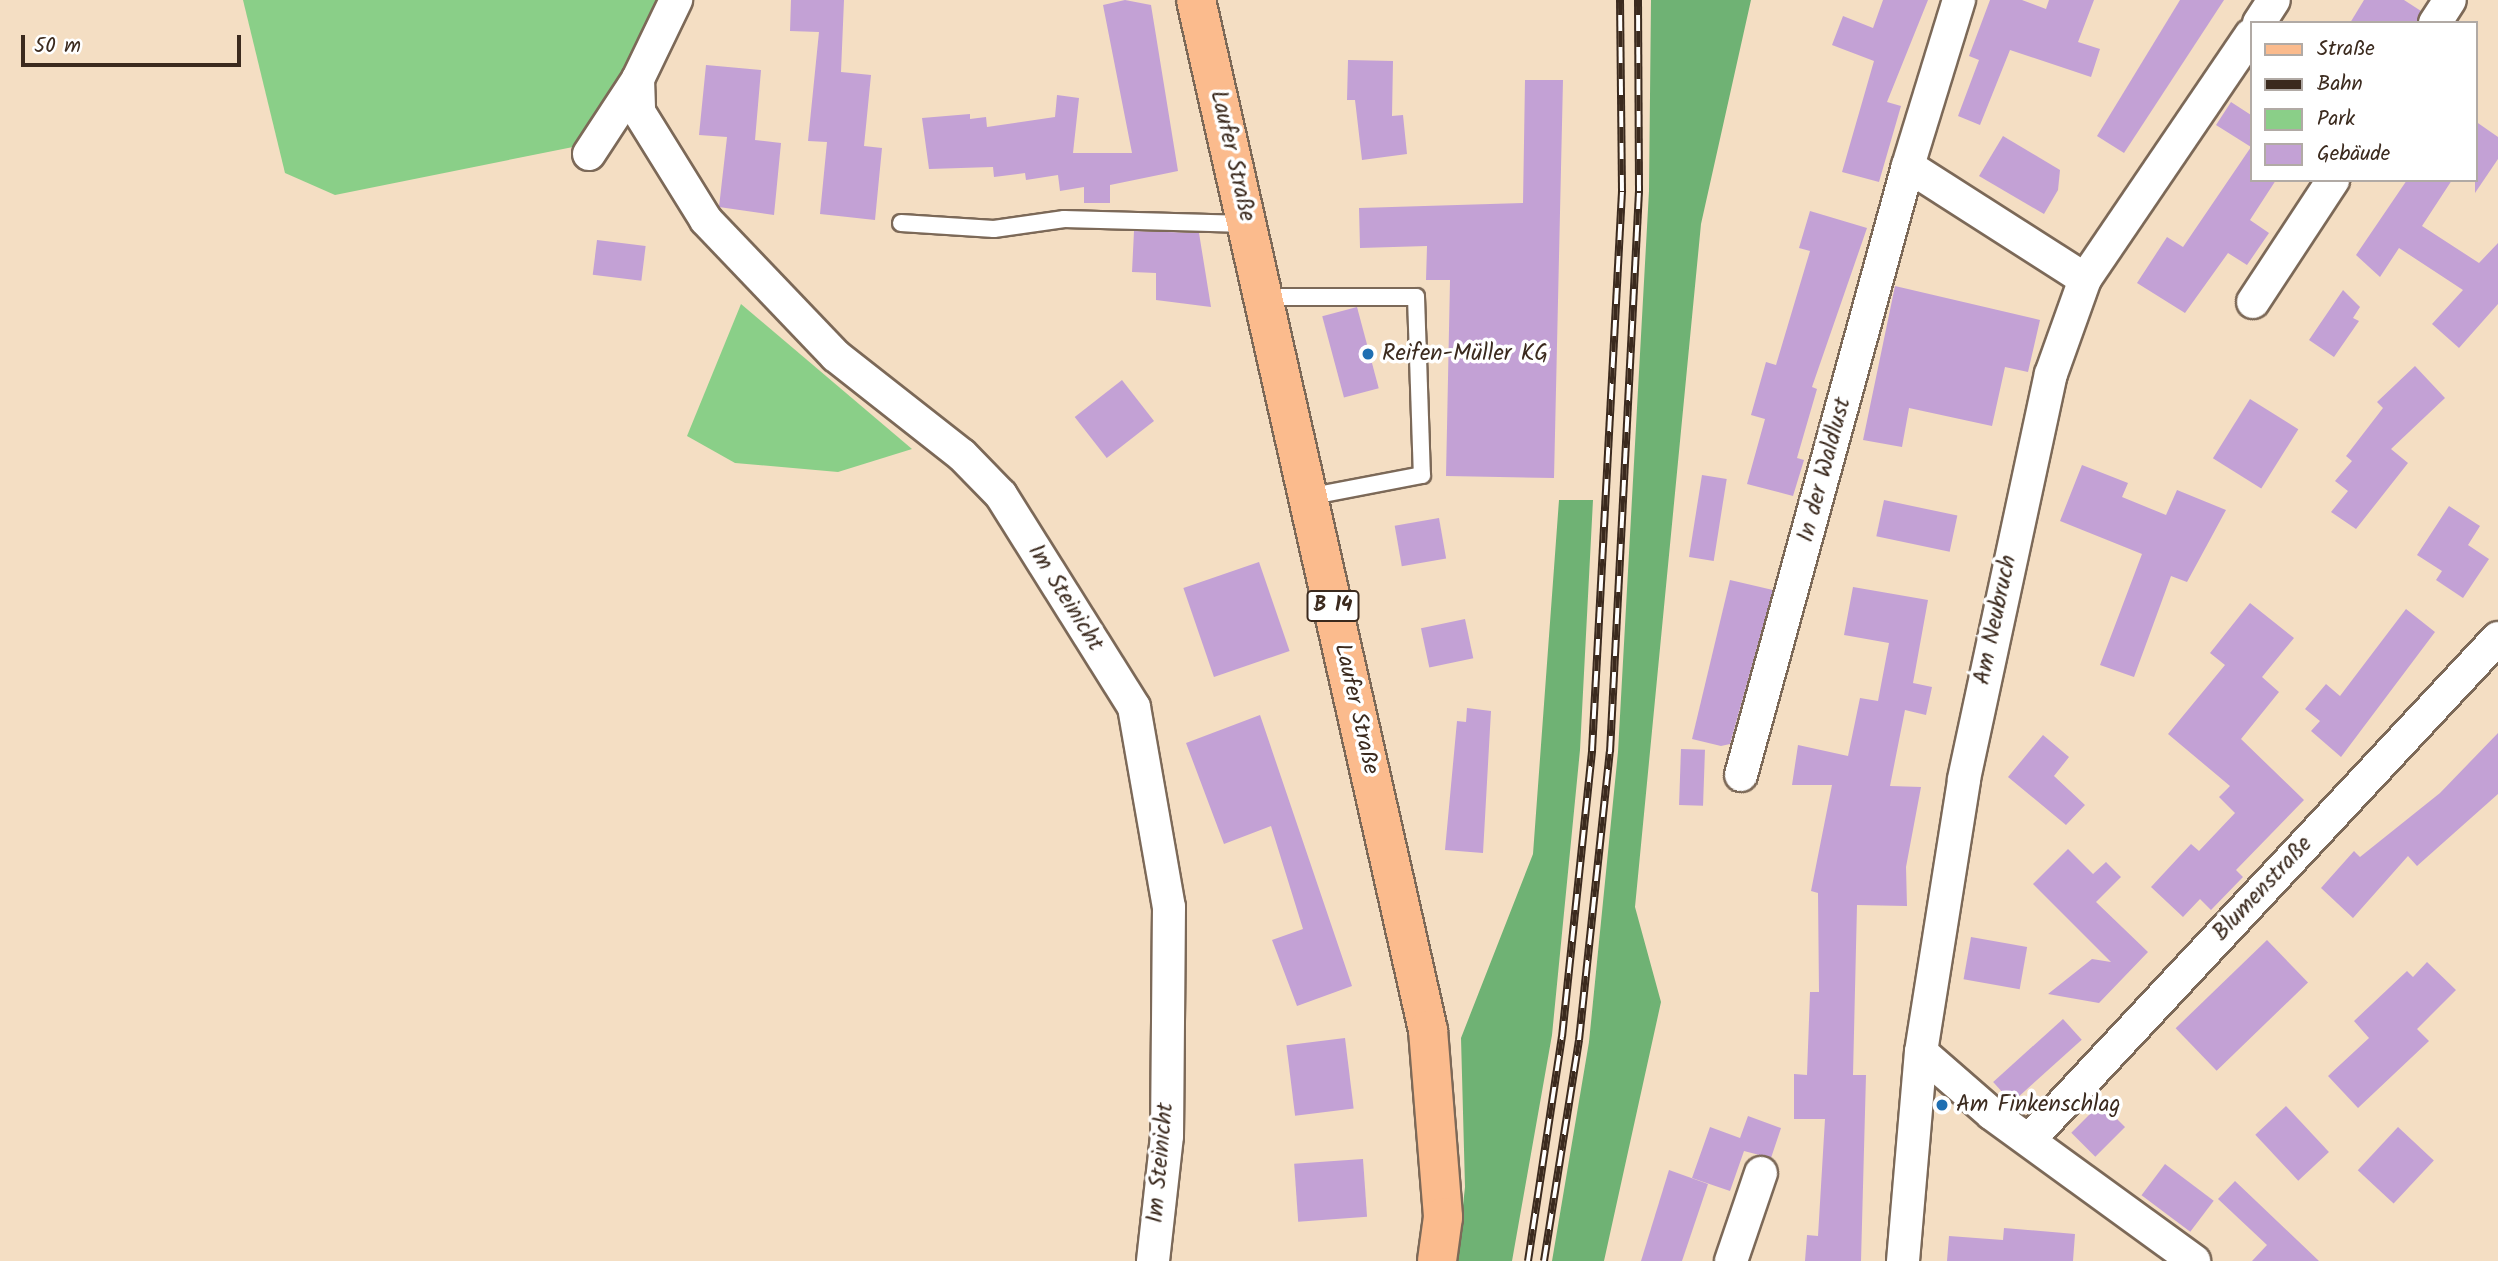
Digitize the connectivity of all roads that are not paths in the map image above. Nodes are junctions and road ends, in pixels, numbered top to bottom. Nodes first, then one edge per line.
1 (1196, 0) edge
2 (1959, 0) edge
3 (2274, 0) edge
4 (2450, 0) edge
5 (670, 12) edge
6 (2260, 21) edge
7 (2436, 21) edge
8 (2250, 36) edge
9 (638, 79) junction
10 (589, 154) dead end
11 (1908, 166) junction
12 (2332, 182) edge
13 (901, 222) dead end
14 (1247, 224) junction
15 (2085, 279) junction
16 (1264, 297) junction
17 (2253, 302) dead end
18 (1308, 497) junction
19 (2498, 638) edge
20 (1741, 775) dead end
21 (1921, 1052) junction
22 (2029, 1140) junction
23 (1761, 1173) dead end
24 (1153, 1261) edge
25 (1437, 1261) edge
26 (1731, 1261) edge
27 (1903, 1261) edge
28 (2194, 1261) edge

1 - 14 main road, Laufer Straße / B 14
2 - 11 street, In der Waldlust
3 - 6 street
4 - 7 street
5 - 9 street, Im Steinicht
8 - 15 street, Am Neubruch
9 - 10 street, Im Steinicht
9 - 24 street, Im Steinicht
11 - 15 street
11 - 20 street, In der Waldlust
12 - 17 street
13 - 14 lane
14 - 16 main road, Laufer Straße / B 14
15 - 21 street, Am Neubruch
16 - 18 main road, Laufer Straße / B 14
16 - 18 lane
18 - 25 main road, Laufer Straße / B 14
19 - 22 street, Blumenstraße
21 - 22 street
21 - 27 street, Am Neubruch
22 - 28 street
23 - 26 street

